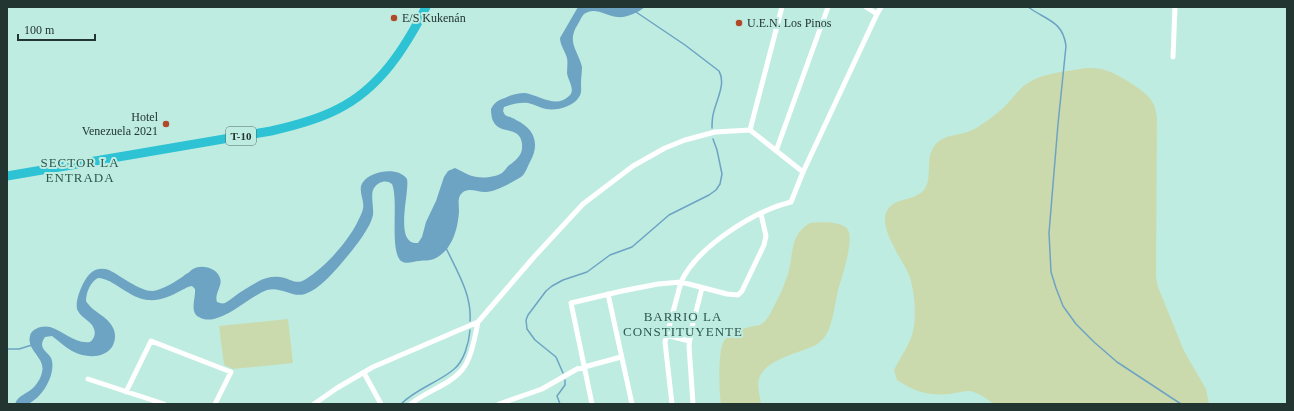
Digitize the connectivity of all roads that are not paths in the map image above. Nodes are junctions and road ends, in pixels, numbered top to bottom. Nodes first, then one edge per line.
1 (426, 7) edge
2 (782, 7) edge
3 (828, 7) edge
4 (866, 7) edge
5 (881, 7) edge
6 (1175, 7) edge
7 (877, 14) junction
8 (1173, 57) dead end
9 (750, 130) junction
10 (776, 151) junction
11 (803, 172) junction
12 (7, 176) edge
13 (761, 214) junction
14 (681, 282) junction
15 (702, 288) junction
16 (608, 294) junction
17 (478, 322) junction
18 (666, 335) junction
19 (689, 341) junction
20 (621, 357) junction
21 (584, 366) junction
22 (364, 373) junction
23 (88, 379) dead end
24 (126, 392) junction
25 (164, 404) edge
26 (215, 404) edge
27 (314, 404) edge
28 (381, 404) edge
29 (411, 404) edge
30 (499, 404) edge
31 (592, 404) edge
32 (632, 404) edge
33 (672, 404) edge
34 (693, 404) edge

1 - 12 highway, T-10
2 - 9 street
3 - 10 street
4 - 7 street
5 - 7 street
6 - 8 street
7 - 11 street
9 - 10 street
9 - 17 street
10 - 11 street
11 - 13 street
13 - 14 street
13 - 15 street
14 - 15 street
14 - 16 street
14 - 18 street
15 - 19 street
16 - 20 street
16 - 21 street
17 - 22 street
17 - 29 street
18 - 19 street
18 - 33 street
19 - 34 street
20 - 21 street
20 - 32 street
21 - 30 street
21 - 31 street
22 - 27 street
22 - 28 street
23 - 24 street
24 - 25 street
24 - 26 street

